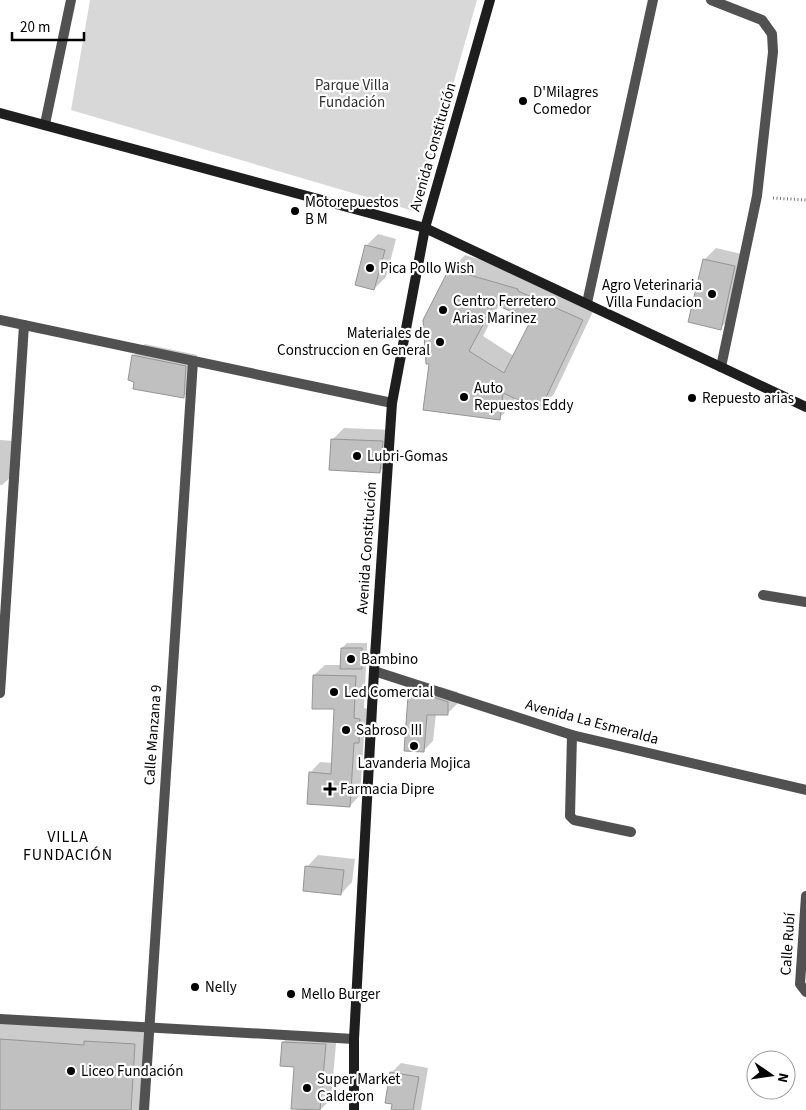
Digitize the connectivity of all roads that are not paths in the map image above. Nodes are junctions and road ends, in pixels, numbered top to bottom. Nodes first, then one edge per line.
1 (71, 0) edge
2 (490, 0) edge
3 (653, 0) edge
4 (711, 0) edge
5 (0, 113) edge
6 (45, 124) junction
7 (425, 228) junction
8 (586, 303) junction
9 (0, 320) edge
10 (24, 325) junction
11 (193, 361) junction
12 (721, 367) junction
13 (392, 403) junction
14 (806, 407) edge
15 (763, 595) dead end
16 (806, 602) edge
17 (374, 671) junction
18 (0, 693) edge
19 (572, 735) junction
20 (806, 790) edge
21 (631, 832) dead end
22 (806, 896) edge
23 (806, 992) edge
24 (0, 1019) edge
25 (149, 1028) junction
26 (354, 1039) junction
27 (144, 1110) edge
28 (354, 1110) edge

1 - 6 street
2 - 7 main road, Avenida Constitución
3 - 8 street
4 - 12 street
5 - 6 main road
6 - 7 main road
7 - 8 main road
7 - 13 main road, Avenida Constitución
8 - 12 main road
9 - 10 street
10 - 11 street
10 - 18 street
11 - 13 street
11 - 25 street, Calle Manzana 9
12 - 14 main road
13 - 17 main road, Avenida Constitución
15 - 16 street
17 - 19 street, Avenida La Esmeralda
17 - 26 main road, Avenida Constitución
19 - 20 street, Avenida La Esmeralda
19 - 21 street
22 - 23 street, Calle Rubí
24 - 25 street
25 - 26 street
25 - 27 street, Calle Manzana 9
26 - 28 main road, Avenida Constitución

